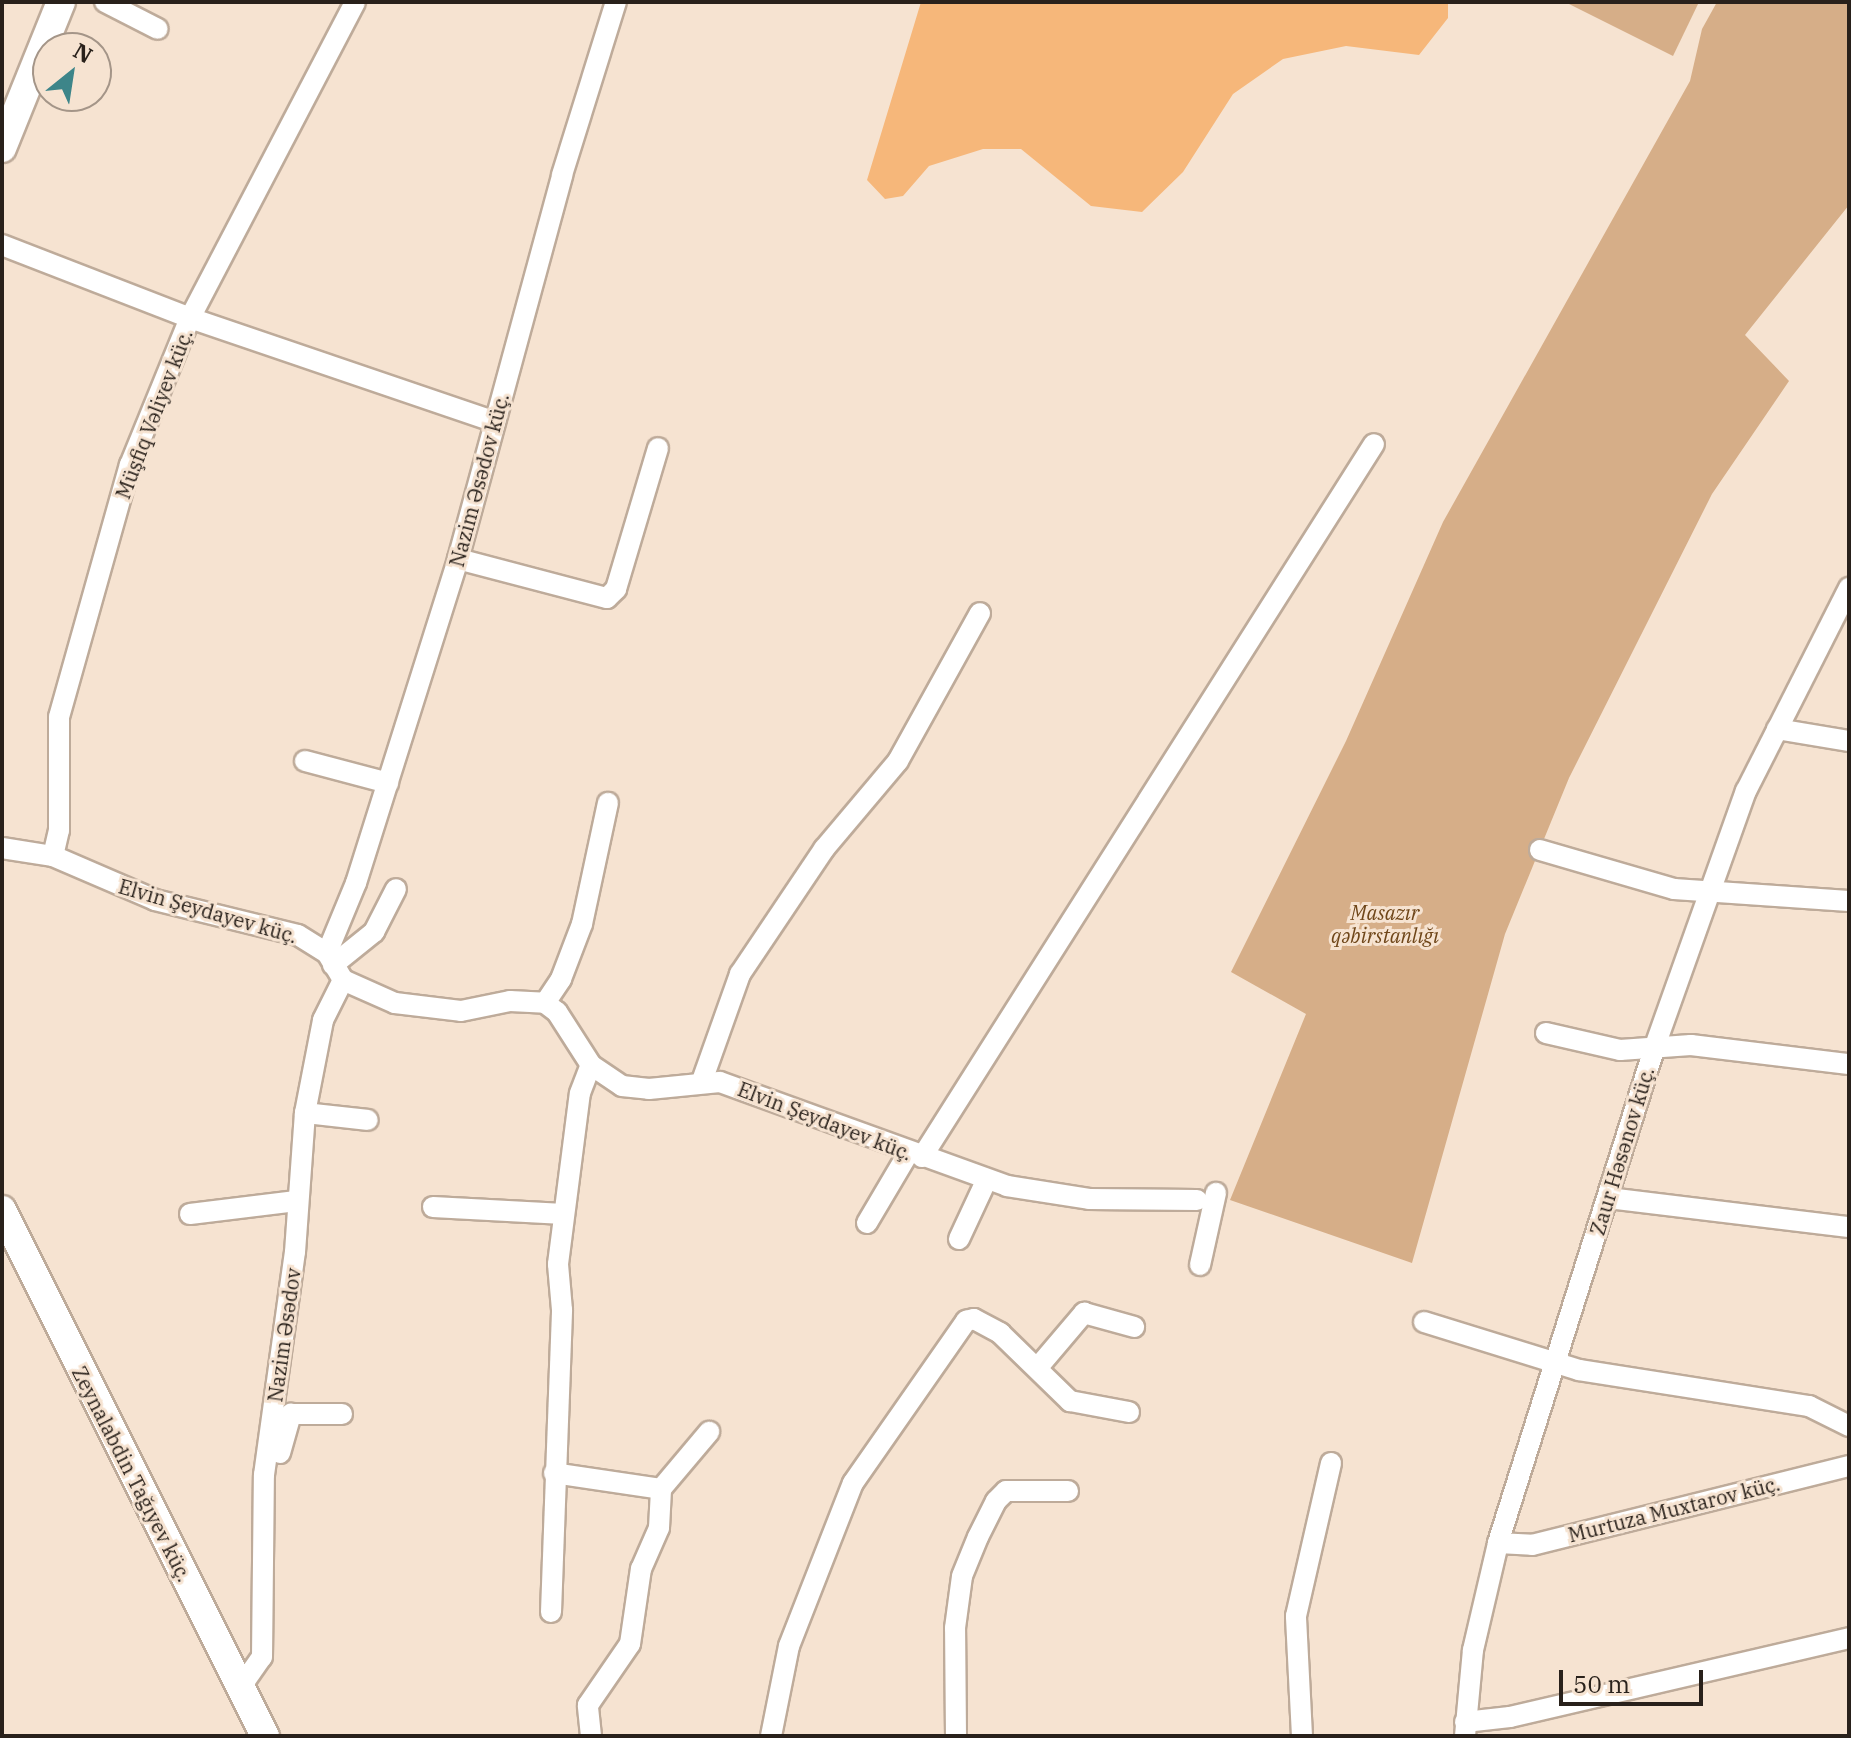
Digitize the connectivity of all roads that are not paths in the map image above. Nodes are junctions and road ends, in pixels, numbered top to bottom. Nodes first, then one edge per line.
1 (61, 2) edge
2 (105, 2) edge
3 (355, 2) edge
4 (616, 2) edge
5 (158, 29) dead end
6 (2, 148) edge
7 (2, 245) edge
8 (190, 318) junction
9 (495, 422) junction
10 (1374, 444) dead end
11 (658, 448) dead end
12 (458, 559) junction
13 (1849, 588) edge
14 (980, 613) dead end
15 (1777, 729) junction
16 (1849, 741) edge
17 (305, 761) dead end
18 (388, 783) junction
19 (608, 803) dead end
20 (2, 848) edge
21 (1540, 850) dead end
22 (53, 856) junction
23 (396, 889) dead end
24 (1708, 890) junction
25 (1849, 901) edge
26 (334, 966) junction
27 (545, 1003) junction
28 (1546, 1033) dead end
29 (1655, 1046) junction
30 (1849, 1064) edge
31 (591, 1065) junction
32 (702, 1081) junction
33 (305, 1113) junction
34 (368, 1120) dead end
35 (915, 1154) junction
36 (986, 1181) junction
37 (1608, 1198) junction
38 (296, 1201) junction
39 (433, 1207) dead end
40 (2, 1210) edge
41 (190, 1214) dead end
42 (564, 1214) junction
43 (867, 1223) dead end
44 (1849, 1227) edge
45 (959, 1239) dead end
46 (1200, 1265) dead end
47 (1424, 1322) dead end
48 (1134, 1327) dead end
49 (1554, 1363) junction
50 (1039, 1366) junction
51 (1129, 1412) dead end
52 (342, 1414) dead end
53 (1849, 1426) edge
54 (709, 1432) dead end
55 (1331, 1463) dead end
56 (1849, 1466) edge
57 (554, 1473) junction
58 (264, 1475) junction
59 (661, 1489) junction
60 (1068, 1491) dead end
61 (1498, 1543) junction
62 (551, 1612) dead end
63 (1849, 1638) edge
64 (240, 1688) junction
65 (1465, 1729) edge
66 (265, 1736) edge
67 (591, 1736) edge
68 (771, 1736) edge
69 (956, 1736) edge
70 (1302, 1736) edge

1 - 6 street
2 - 5 street
3 - 8 street, Müşfiq Vəliyev küç.
4 - 9 street, Nazim Əsədov küç.
7 - 8 street
8 - 9 street
8 - 22 street, Müşfiq Vəliyev küç.
9 - 12 street, Nazim Əsədov küç.
10 - 35 street
11 - 12 street
12 - 18 street, Nazim Əsədov küç.
13 - 15 street, Zaur Həsənov küç.
14 - 32 street
15 - 16 street
15 - 24 street, Zaur Həsənov küç.
17 - 18 street
18 - 26 street, Nazim Əsədov küç.
19 - 27 street
20 - 22 street, Elvin Şeydayev küç.
21 - 24 street
22 - 26 street, Elvin Şeydayev küç.
23 - 26 street
24 - 25 street
24 - 29 street, Zaur Həsənov küç.
26 - 27 street, Elvin Şeydayev küç.
26 - 33 street, Nazim Əsədov
27 - 31 street, Elvin Şeydayev küç.
28 - 29 street
29 - 30 street
29 - 37 street, Zaur Həsənov küç.
31 - 32 street, Elvin Şeydayev küç.
31 - 42 street
32 - 35 street, Elvin Şeydayev küç.
33 - 34 street
33 - 38 street, Nazim Əsədov
35 - 36 street, Elvin Şeydayev küç.
35 - 43 street
36 - 45 street
36 - 46 street, Elvin Şeydayev küç.
37 - 44 street
37 - 49 street, Zaur Həsənov küç.
38 - 41 street
38 - 58 street, Nazim Əsədov
39 - 42 street
40 - 64 street, Zeynalabdin Tağıyev küç.
42 - 57 street
47 - 49 street
48 - 50 street
49 - 53 street
49 - 61 street, Zaur Həsənov küç.
50 - 51 street
50 - 68 street
52 - 58 street
54 - 59 street
55 - 70 street
56 - 61 street, Murtuza Muxtarov küç.
57 - 59 street
57 - 62 street
58 - 64 street, Nazim Əsədov
59 - 67 street
60 - 69 street
61 - 65 street, Zaur Həsənov küç.
63 - 65 street
64 - 66 street, Zeynalabdin Tağıyev küç.

